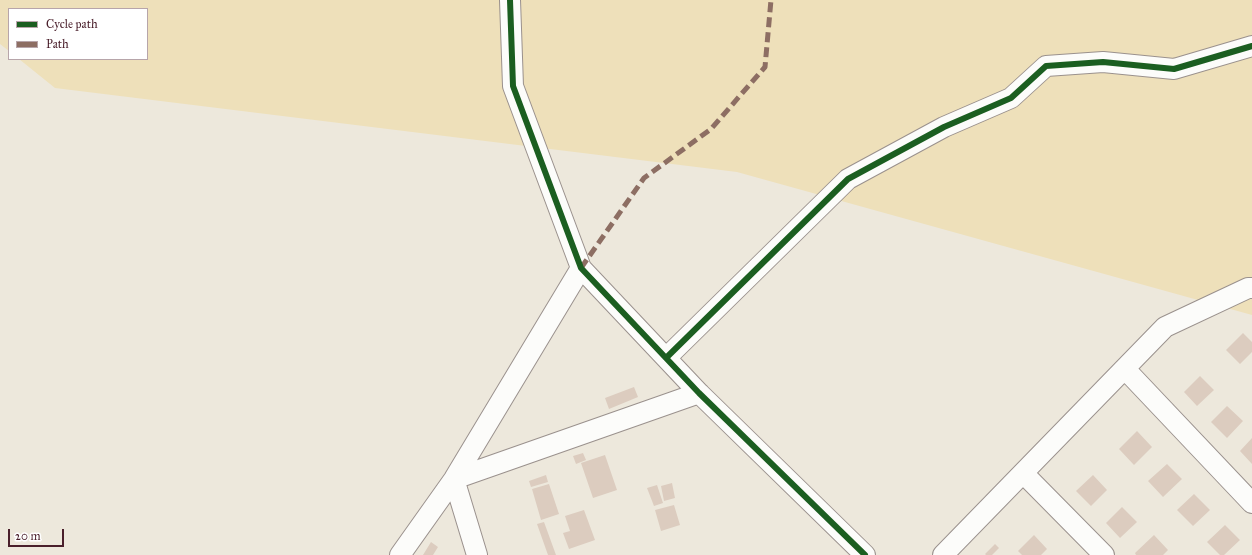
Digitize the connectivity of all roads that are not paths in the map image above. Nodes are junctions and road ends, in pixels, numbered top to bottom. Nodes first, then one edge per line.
1 (510, 0) edge
2 (1252, 46) edge
3 (582, 268) junction
4 (1252, 288) edge
5 (666, 358) junction
6 (1124, 369) junction
7 (699, 393) junction
8 (1023, 472) junction
9 (454, 479) junction
10 (1252, 503) edge
11 (400, 555) edge
12 (477, 555) edge
13 (865, 555) edge
14 (943, 555) edge
15 (1104, 555) edge

1 - 3 street
2 - 5 street
3 - 5 street
3 - 9 street
4 - 6 street
5 - 7 street
6 - 8 street
6 - 10 street
7 - 9 street
7 - 13 street
8 - 14 street
8 - 15 street
9 - 11 street
9 - 12 street

